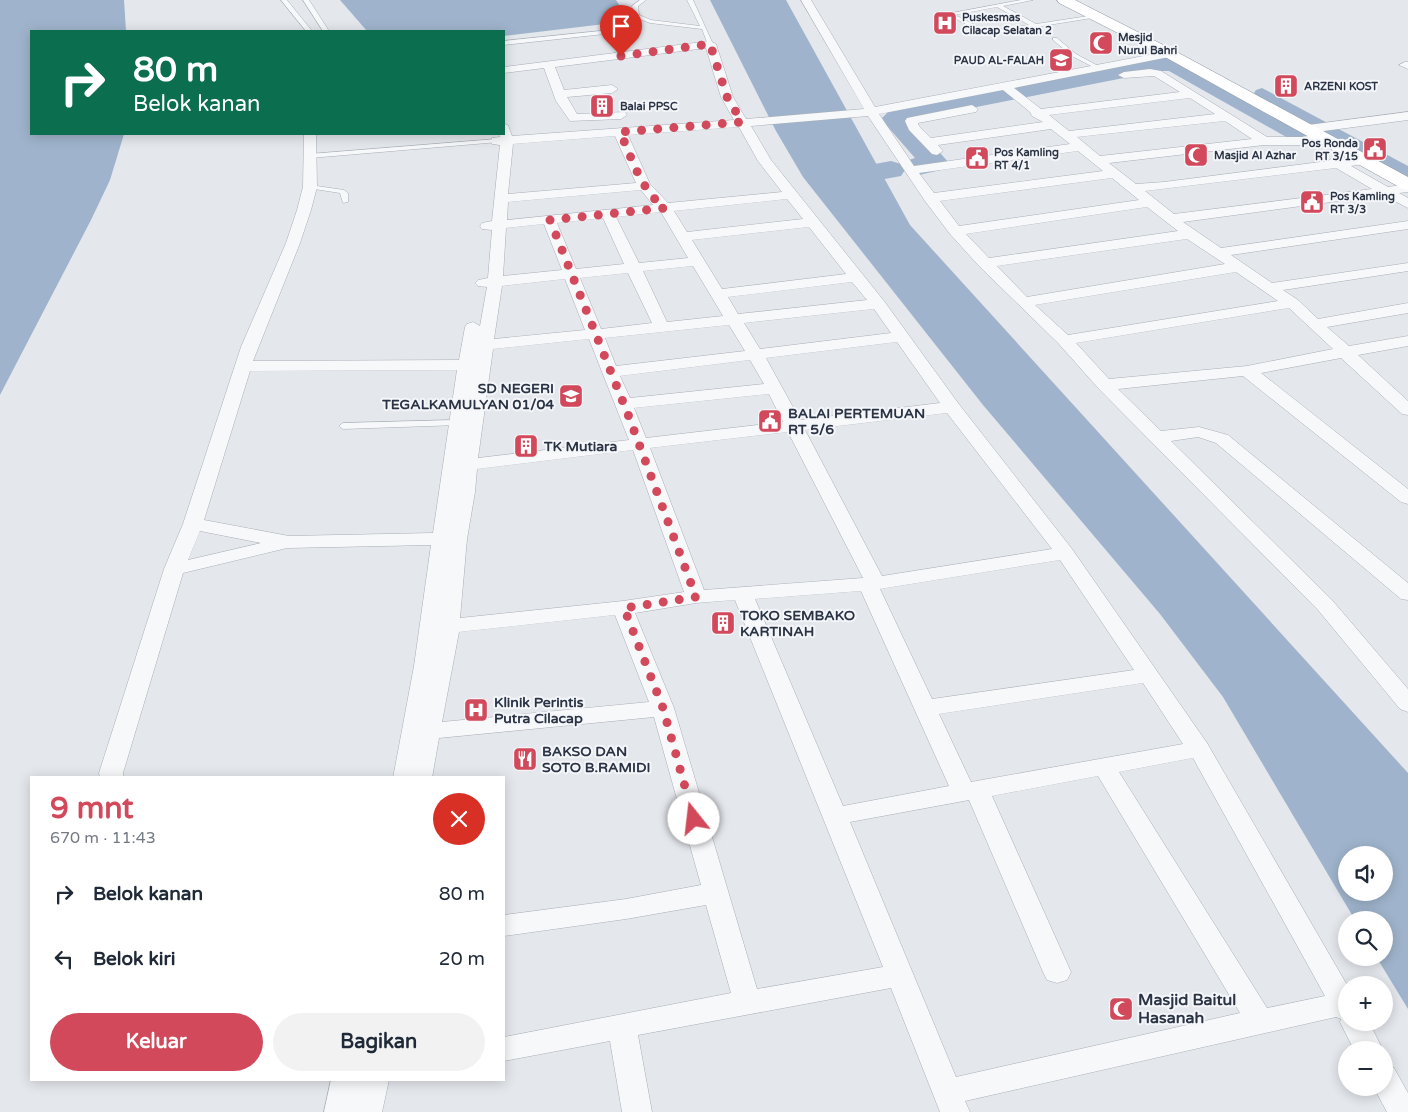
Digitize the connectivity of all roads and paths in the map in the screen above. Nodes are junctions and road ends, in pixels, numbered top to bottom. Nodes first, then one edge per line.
1 (284, 0) edge
2 (306, 0) edge
3 (642, 0) edge
4 (690, 0) edge
5 (806, 0) edge
6 (1030, 0) edge
7 (1064, 0) edge
8 (996, 5) junction
9 (1095, 17) junction
10 (1035, 26) junction
11 (704, 28) junction
12 (308, 30) edge
13 (325, 30) edge
14 (630, 30) dead end
15 (1055, 39) dead end
16 (505, 43) edge
17 (710, 44) junction
18 (1170, 54) junction
19 (549, 65) junction
20 (505, 70) edge
21 (1106, 71) junction
22 (612, 89) dead end
23 (1010, 90) junction
24 (560, 94) junction
25 (1192, 94) junction
26 (972, 109) dead end
27 (872, 113) junction
28 (1036, 113) junction
29 (621, 115) dead end
30 (1225, 117) junction
31 (1405, 118) edge
32 (742, 122) junction
33 (1051, 125) junction
34 (620, 132) junction
35 (310, 135) edge
36 (1064, 135) junction
37 (500, 136) edge
38 (1316, 140) junction
39 (1264, 141) junction
40 (929, 142) junction
41 (1080, 147) junction
42 (940, 154) dead end
43 (310, 156) junction
44 (1098, 160) junction
45 (1364, 160) junction
46 (1337, 163) junction
47 (910, 170) junction
48 (1113, 174) junction
49 (644, 186) junction
50 (1408, 186) edge
51 (310, 188) junction
52 (1132, 188) junction
53 (498, 190) junction
54 (1386, 191) junction
55 (791, 195) junction
56 (930, 198) junction
57 (345, 202) dead end
58 (1151, 202) junction
59 (1408, 204) edge
60 (665, 208) junction
61 (608, 214) junction
62 (1172, 219) junction
63 (550, 220) junction
64 (812, 222) junction
65 (493, 225) junction
66 (1408, 225) edge
67 (955, 231) junction
68 (1190, 234) junction
69 (683, 237) junction
70 (1217, 253) junction
71 (698, 261) junction
72 (984, 263) junction
73 (634, 267) junction
74 (1237, 267) junction
75 (1408, 267) edge
76 (571, 274) junction
77 (856, 277) junction
78 (488, 282) junction
79 (1268, 288) junction
80 (718, 294) junction
81 (1023, 302) junction
82 (1292, 303) junction
83 (878, 304) junction
84 (1408, 308) edge
85 (733, 320) junction
86 (1316, 324) junction
87 (662, 327) junction
88 (596, 334) junction
89 (902, 337) junction
90 (1064, 340) junction
91 (1408, 341) edge
92 (477, 346) junction
93 (1345, 352) junction
94 (756, 356) junction
95 (466, 365) junction
96 (244, 366) junction
97 (1247, 371) junction
98 (611, 372) junction
99 (1105, 385) junction
100 (774, 388) junction
101 (624, 404) junction
102 (952, 407) junction
103 (1408, 410) edge
104 (456, 423) junction
105 (344, 426) dead end
106 (793, 426) junction
107 (1158, 437) junction
108 (639, 443) junction
109 (460, 465) junction
110 (1408, 498) edge
111 (193, 524) junction
112 (449, 540) junction
113 (289, 542) junction
114 (1065, 553) junction
115 (174, 569) junction
116 (872, 584) junction
117 (742, 592) junction
118 (1408, 594) edge
119 (696, 597) junction
120 (624, 608) junction
121 (440, 626) junction
122 (1148, 675) junction
123 (1407, 701) edge
124 (663, 708) junction
125 (925, 708) junction
126 (429, 730) junction
127 (1199, 749) junction
128 (1104, 766) junction
129 (112, 776) edge
130 (405, 776) edge
131 (420, 776) edge
132 (971, 791) junction
133 (835, 816) junction
134 (715, 893) junction
135 (505, 926) edge
136 (1057, 972) dead end
137 (900, 976) junction
138 (1338, 994) edge
139 (747, 1002) junction
140 (1338, 1013) edge
141 (1260, 1020) junction
142 (622, 1027) junction
143 (505, 1049) edge
144 (346, 1081) edge
145 (374, 1081) edge
146 (1393, 1094) edge
147 (951, 1102) edge
148 (339, 1112) edge
149 (367, 1112) edge
150 (637, 1112) edge
151 (1403, 1112) edge

1 - 12 lane
2 - 13 lane
3 - 11 lane
4 - 11 lane
5 - 27 street
6 - 8 lane
7 - 9 highway
8 - 10 lane
8 - 10 lane
9 - 10 lane
9 - 18 highway
11 - 17 lane
14 - 16 lane
15 - 21 lane
17 - 19 street
17 - 32 street
18 - 21 street
18 - 38 highway
19 - 20 street
19 - 24 street
21 - 23 street
21 - 25 street
22 - 24 street
23 - 27 street
23 - 28 street
24 - 29 street
25 - 28 street
25 - 30 street
26 - 40 street
27 - 32 street
27 - 47 street
28 - 33 street
30 - 36 street
30 - 39 street
31 - 38 street
32 - 34 street
32 - 55 street
33 - 36 street
33 - 40 street
34 - 37 street
34 - 49 street
35 - 43 street
36 - 41 street
37 - 43 lane
37 - 53 street
38 - 39 street
38 - 45 highway
38 - 46 street
39 - 44 street
40 - 42 street
41 - 44 street
41 - 47 street
43 - 51 street
44 - 48 street
45 - 46 street
45 - 50 highway
46 - 52 street
46 - 54 street
47 - 56 street
48 - 52 street
48 - 56 street
49 - 53 street
49 - 60 street
50 - 54 street
51 - 57 lane
51 - 96 street
52 - 58 street
53 - 65 street
54 - 59 street
54 - 62 street
55 - 60 street
55 - 64 street
56 - 67 street
58 - 62 street
58 - 67 street
60 - 61 street
60 - 69 street
61 - 63 street
61 - 73 street
62 - 68 street
63 - 65 street
63 - 76 street
64 - 69 street
64 - 77 street
65 - 78 street
66 - 70 street
67 - 72 street
68 - 70 street
68 - 72 street
69 - 71 street
70 - 74 street
71 - 73 street
71 - 80 street
72 - 81 street
73 - 76 street
73 - 87 street
74 - 79 street
74 - 81 street
75 - 79 street
76 - 78 street
76 - 88 street
77 - 80 street
77 - 83 street
78 - 92 street
79 - 82 street
80 - 85 street
81 - 90 street
82 - 86 street
82 - 90 street
83 - 85 street
83 - 89 street
84 - 86 street
85 - 87 street
85 - 94 street
86 - 93 street
87 - 88 street
88 - 92 street
88 - 98 street
89 - 94 street
89 - 102 street
90 - 99 street
91 - 93 street
92 - 95 street
92 - 109 street
93 - 97 street
93 - 103 street
94 - 98 street
94 - 100 street
95 - 96 street
95 - 104 street
96 - 111 street
97 - 99 street
97 - 110 street
98 - 101 street
99 - 107 street
100 - 101 street
100 - 106 street
101 - 108 street
102 - 106 street
102 - 114 street
104 - 105 lane
104 - 109 street
106 - 108 street
106 - 116 street
107 - 118 street
107 - 123 street
108 - 109 street
108 - 119 street
109 - 112 street
111 - 113 street
111 - 115 street
112 - 113 street
112 - 121 street
113 - 115 street
114 - 116 street
114 - 122 street
115 - 129 street
116 - 117 street
116 - 125 street
117 - 119 street
117 - 133 street
119 - 120 street
120 - 121 street
120 - 124 street
121 - 126 street
121 - 130 street
122 - 125 street
122 - 127 street
124 - 126 street
124 - 134 street
125 - 132 street
126 - 131 street
127 - 128 street
127 - 138 street
128 - 132 street
128 - 141 street
132 - 133 street
132 - 136 street
133 - 137 street
134 - 135 street
134 - 139 street
137 - 139 street
137 - 147 street
139 - 142 street
140 - 141 street
141 - 147 street
142 - 143 street
142 - 150 street
144 - 148 street
145 - 149 street
146 - 151 street

